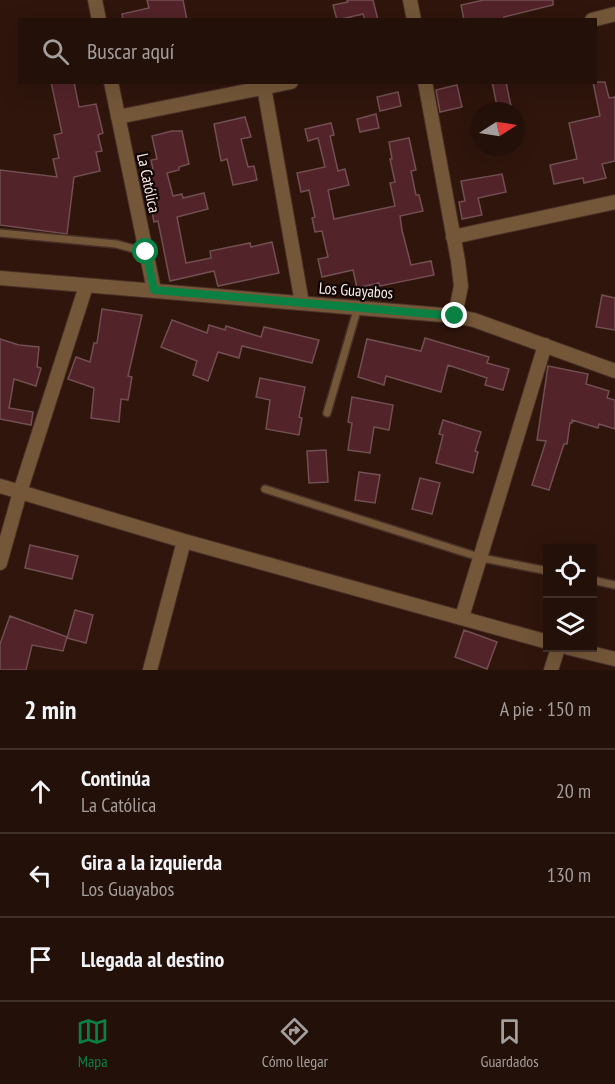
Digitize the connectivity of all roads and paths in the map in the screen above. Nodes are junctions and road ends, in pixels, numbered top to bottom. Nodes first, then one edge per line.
1 (95, 0) edge
2 (410, 0) edge
3 (615, 14) edge
4 (99, 18) edge
5 (414, 18) edge
6 (597, 19) edge
7 (111, 84) edge
8 (280, 84) edge
9 (425, 84) edge
10 (264, 87) junction
11 (118, 117) junction
12 (615, 202) edge
13 (0, 233) edge
14 (453, 237) junction
15 (146, 252) junction
16 (0, 278) edge
17 (86, 286) junction
18 (154, 290) junction
19 (302, 303) junction
20 (358, 306) junction
21 (455, 316) junction
22 (545, 345) junction
23 (615, 371) edge
24 (327, 413) dead end
25 (0, 486) edge
26 (266, 489) dead end
27 (20, 492) junction
28 (184, 541) junction
29 (482, 558) junction
30 (0, 563) edge
31 (543, 570) edge
32 (597, 581) edge
33 (615, 585) edge
34 (462, 617) junction
35 (543, 641) edge
36 (557, 652) edge
37 (585, 652) edge
38 (615, 659) edge
39 (150, 670) edge
40 (551, 670) edge

1 - 4 street
2 - 5 street
3 - 6 street
7 - 11 street, La Católica
8 - 10 street
9 - 14 street
10 - 11 street
10 - 19 street
11 - 15 street, La Católica
12 - 14 street
13 - 15 lane
14 - 21 street
15 - 18 street, La Católica
16 - 17 street, Los Guayabos
17 - 18 street, Los Guayabos
17 - 27 street
18 - 19 street, Los Guayabos
19 - 20 street, Los Guayabos
20 - 21 street, Los Guayabos
20 - 24 lane
21 - 22 street, Los Guayabos
22 - 23 street, Los Guayabos
22 - 29 street
25 - 27 street
26 - 29 lane
27 - 28 street
27 - 30 street
28 - 34 street
28 - 39 street
29 - 31 lane
29 - 34 street
32 - 33 lane
34 - 35 street
36 - 40 street
37 - 38 street

